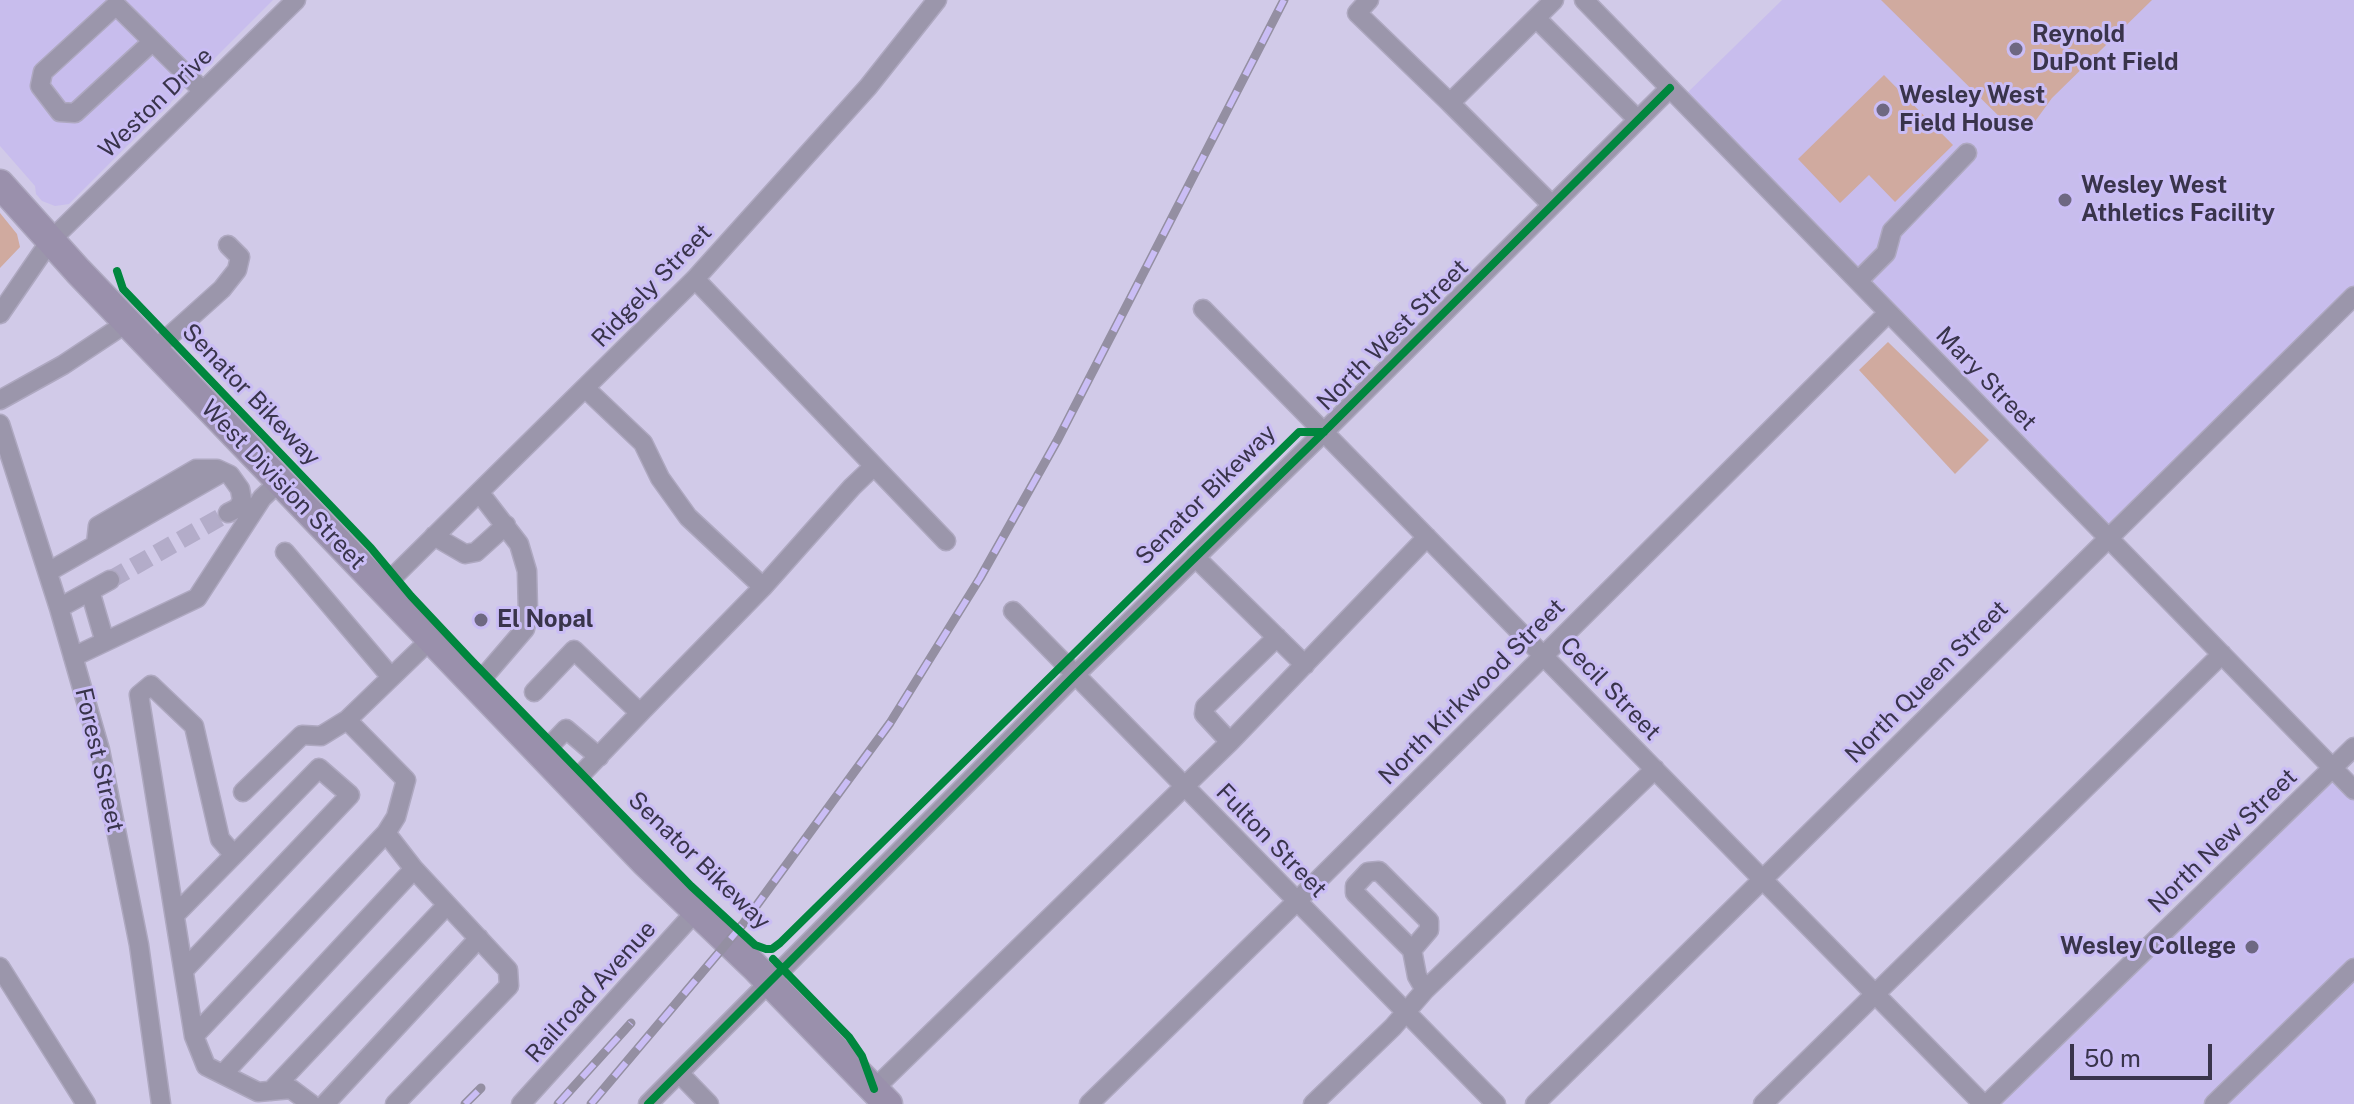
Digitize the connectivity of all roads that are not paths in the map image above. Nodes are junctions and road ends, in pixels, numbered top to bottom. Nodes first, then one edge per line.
1 (296, 0) edge
2 (937, 0) edge
3 (1369, 0) edge
4 (1554, 0) edge
5 (1584, 0) edge
6 (1536, 18) junction
7 (152, 42) junction
8 (1670, 88) junction
9 (203, 91) junction
10 (1450, 103) junction
11 (1638, 120) junction
12 (1967, 153) dead end
13 (0, 184) edge
14 (1552, 205) junction
15 (50, 241) junction
16 (228, 245) dead end
17 (695, 279) junction
18 (1858, 281) junction
19 (2354, 296) edge
20 (1203, 309) dead end
21 (1888, 313) junction
22 (0, 314) edge
23 (128, 322) junction
24 (154, 350) junction
25 (585, 388) junction
26 (0, 400) edge
27 (0, 424) edge
28 (1324, 432) junction
29 (874, 466) junction
30 (280, 481) junction
31 (479, 492) junction
32 (228, 513) dead end
33 (506, 525) junction
34 (434, 536) junction
35 (1427, 537) junction
36 (2107, 537) junction
37 (946, 541) dead end
38 (285, 552) dead end
39 (1195, 557) junction
40 (48, 572) junction
41 (110, 580) tunnel mouth
42 (763, 587) junction
43 (382, 588) junction
44 (90, 591) junction
45 (59, 608) junction
46 (1013, 611) dead end
47 (1277, 637) junction
48 (431, 639) junction
49 (105, 642) junction
50 (2222, 654) junction
51 (1543, 655) junction
52 (73, 657) junction
53 (1305, 665) junction
54 (1075, 675) junction
55 (391, 677) junction
56 (476, 686) junction
57 (534, 692) dead end
58 (640, 713) junction
59 (347, 720) junction
60 (1230, 742) junction
61 (2354, 747) edge
62 (542, 754) junction
63 (599, 757) junction
64 (2332, 768) junction
65 (1655, 769) junction
66 (571, 785) junction
67 (1185, 786) junction
68 (2354, 790) edge
69 (243, 792) dead end
70 (386, 833) junction
71 (234, 855) junction
72 (414, 869) junction
73 (1763, 879) junction
74 (1297, 901) junction
75 (447, 905) junction
76 (696, 911) junction
77 (176, 914) junction
78 (479, 938) junction
79 (1412, 950) dead end
80 (0, 967) edge
81 (2354, 968) edge
82 (185, 969) junction
83 (768, 981) junction
84 (1425, 990) junction
85 (1876, 994) junction
86 (1406, 1013) junction
87 (194, 1036) junction
88 (679, 1073) junction
89 (223, 1074) junction
90 (271, 1091) junction
91 (881, 1096) edge
92 (702, 1102) edge
93 (86, 1104) edge
94 (161, 1104) edge
95 (311, 1104) edge
96 (325, 1104) edge
97 (395, 1104) edge
98 (521, 1104) edge
99 (648, 1104) edge
100 (1089, 1104) edge
101 (1313, 1104) edge
102 (1496, 1104) edge
103 (1535, 1104) edge
104 (1763, 1104) edge
105 (1985, 1104) edge
106 (2214, 1104) edge

1 - 9 street, Weston Drive
2 - 17 street, Ridgely Street
3 - 10 street
4 - 6 street
5 - 8 street, Mary Street
6 - 10 street
6 - 11 street
7 - 7 street
7 - 9 street
8 - 11 street, North West Street
8 - 18 street, Mary Street
9 - 15 street, Weston Drive
10 - 14 street
11 - 14 street, North West Street
12 - 18 street
13 - 15 highway
14 - 28 street, North West Street
15 - 22 street
15 - 23 highway, West Division Street
16 - 24 street
17 - 25 street, Ridgely Street
17 - 29 street
18 - 21 street, Mary Street
19 - 36 street, North Queen Street
20 - 28 street, Cecil Street
21 - 36 street, Mary Street
21 - 51 street, North Kirkwood Street
23 - 24 highway, West Division Street
23 - 26 street
24 - 30 highway, West Division Street
25 - 31 street, Ridgely Street
25 - 42 street
27 - 40 street, Forest Street
28 - 35 street, Cecil Street
28 - 39 street, North West Street
29 - 37 street
29 - 42 street
30 - 43 highway, West Division Street
30 - 49 street
31 - 33 street
31 - 34 street, Ridgely Street
32 - 40 street
33 - 34 street
33 - 56 street
34 - 43 street, Ridgely Street
35 - 51 street, Cecil Street
35 - 53 street
36 - 50 street, Mary Street
36 - 73 street, North Queen Street
38 - 55 street
39 - 47 street
39 - 54 street, North West Street
40 - 45 street, Forest Street
41 - 44 street
42 - 58 street
43 - 48 highway, West Division Street
44 - 45 street
44 - 49 street
45 - 52 street, Forest Street
46 - 54 street, Fulton Street
47 - 53 street
47 - 60 street
48 - 55 street
48 - 56 highway, West Division Street
49 - 52 street
50 - 64 street, Mary Street
50 - 85 street
51 - 65 street, Cecil Street
51 - 74 street, North Kirkwood Street
52 - 94 street, Forest Street
53 - 60 street
54 - 67 street, Fulton Street
54 - 83 street, North West Street
55 - 59 street
56 - 62 highway, West Division Street
57 - 58 street
58 - 63 street
59 - 69 street
59 - 70 street
60 - 67 street
61 - 64 street, North New Street
62 - 63 street
62 - 66 highway, West Division Street
63 - 66 street
64 - 68 street, Mary Street
64 - 105 street, North New Street
65 - 73 street, Cecil Street
65 - 84 street
66 - 76 highway, West Division Street
67 - 74 street, Fulton Street
67 - 91 street
70 - 72 street
70 - 87 street
71 - 77 street
71 - 77 street
71 - 82 street
72 - 75 street
72 - 89 street
73 - 85 street, Cecil Street
73 - 103 street, North Queen Street
74 - 86 street, Fulton Street
74 - 100 street, North Kirkwood Street
75 - 78 street
75 - 90 street
76 - 83 highway, West Division Street
76 - 98 street, Railroad Avenue
77 - 82 street
78 - 96 street
78 - 97 street
79 - 84 street
80 - 93 street
81 - 106 street
82 - 87 street
83 - 88 street, North West Street
83 - 91 highway, West Division Street
84 - 86 street
85 - 104 street
85 - 105 street, Cecil Street
86 - 101 street
86 - 102 street, Fulton Street
87 - 89 street
88 - 92 street
88 - 99 street, North West Street
89 - 90 street
90 - 95 street

